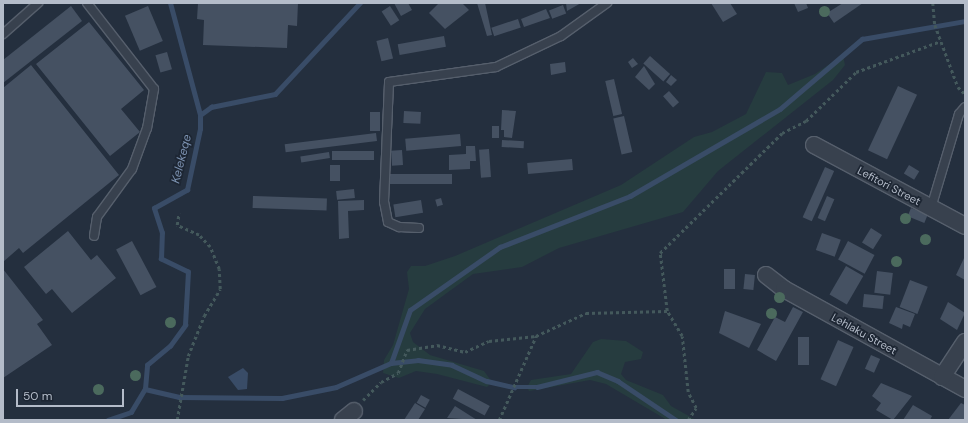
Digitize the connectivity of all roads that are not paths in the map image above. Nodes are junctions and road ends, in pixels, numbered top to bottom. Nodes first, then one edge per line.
1 (38, 3) edge
2 (87, 3) edge
3 (606, 3) edge
4 (3, 34) edge
5 (965, 107) edge
6 (814, 145) dead end
7 (931, 208) junction
8 (965, 226) edge
9 (419, 228) dead end
10 (94, 236) dead end
11 (766, 275) dead end
12 (965, 342) edge
13 (942, 377) junction
14 (965, 389) edge

1 - 4 lane
2 - 10 lane
3 - 9 lane
5 - 7 lane
6 - 7 street, Lefitori Street
7 - 8 street, Lefitori Street
11 - 13 street, Lehlaku Street
12 - 13 street
13 - 14 street, Lehlaku Street

